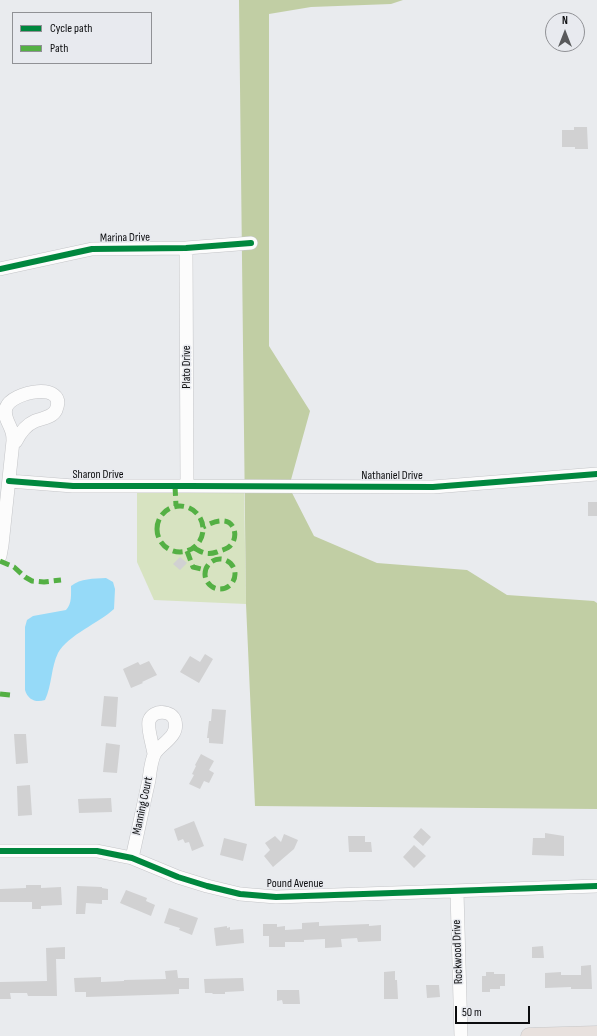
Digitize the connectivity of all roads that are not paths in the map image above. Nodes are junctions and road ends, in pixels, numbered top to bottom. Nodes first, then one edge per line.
1 (251, 243) dead end
2 (186, 248) junction
3 (0, 269) edge
4 (14, 441) dead end
5 (597, 474) edge
6 (9, 481) junction
7 (187, 486) junction
8 (0, 556) edge
9 (154, 754) dead end
10 (0, 851) edge
11 (132, 858) junction
12 (597, 886) edge
13 (457, 892) junction
14 (597, 1034) edge
15 (460, 1036) edge
16 (529, 1036) edge

1 - 2 street, Marina Drive
2 - 3 street, Marina Drive
2 - 7 street, Plato Drive
4 - 6 street
5 - 7 street, Nathaniel Drive
6 - 7 street, Sharon Drive
6 - 8 street
9 - 11 street, Manning Court
10 - 11 street, Pound Avenue
11 - 13 street, Pound Avenue
12 - 13 street, Pound Avenue
13 - 15 street, Rockwood Drive
14 - 16 main road

